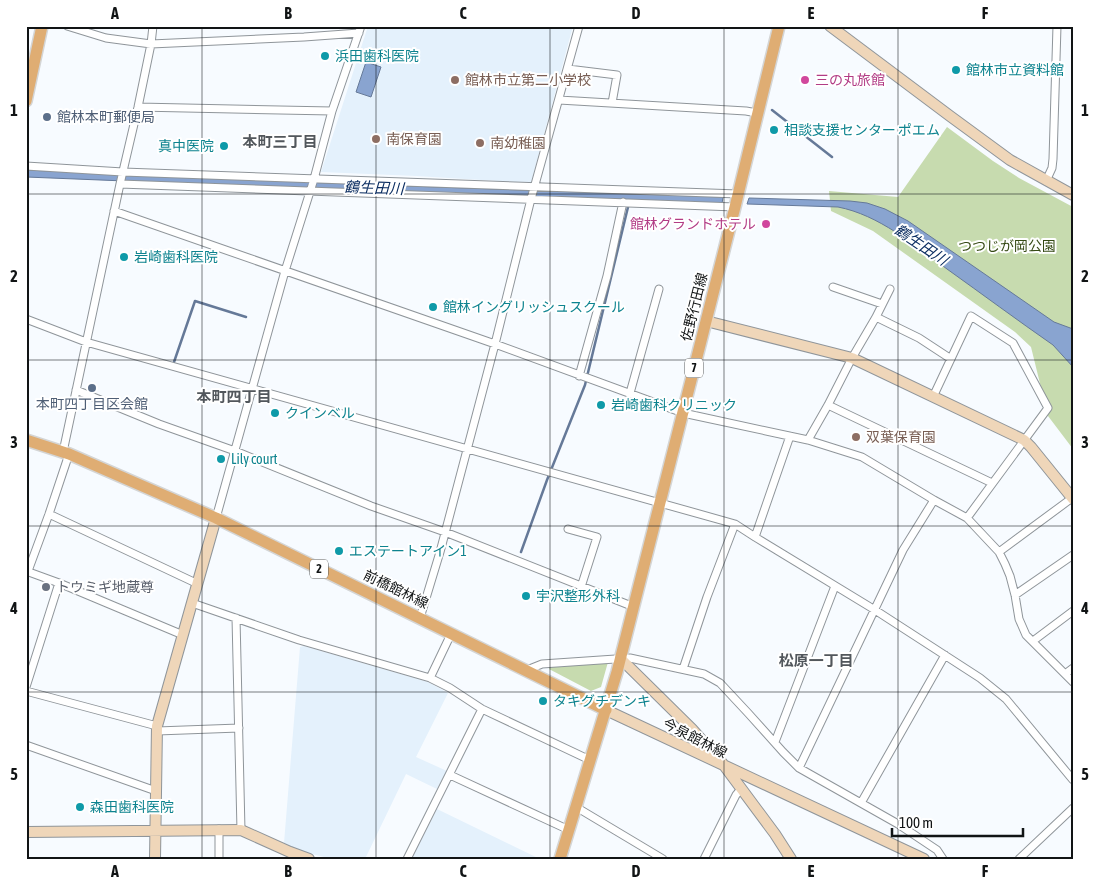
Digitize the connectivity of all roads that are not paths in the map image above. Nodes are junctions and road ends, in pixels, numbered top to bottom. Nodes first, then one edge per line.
1 (42, 26) edge
2 (67, 26) edge
3 (153, 26) edge
4 (579, 26) edge
5 (779, 26) edge
6 (830, 26) edge
7 (1057, 26) edge
8 (360, 30) edge
9 (151, 44) junction
10 (568, 69) junction
11 (559, 100) junction
12 (26, 101) edge
13 (612, 103) junction
14 (138, 106) junction
15 (332, 111) junction
16 (757, 113) junction
17 (26, 166) edge
18 (122, 173) junction
19 (314, 180) junction
20 (1046, 181) junction
21 (120, 183) junction
22 (535, 188) junction
23 (310, 190) junction
24 (738, 194) junction
25 (1073, 195) edge
26 (532, 198) junction
27 (623, 202) junction
28 (735, 207) junction
29 (114, 211) junction
30 (286, 271) junction
31 (833, 287) dead end
32 (659, 289) dead end
33 (890, 289) dead end
34 (882, 304) junction
35 (876, 317) junction
36 (26, 319) edge
37 (706, 321) junction
38 (86, 342) junction
39 (495, 344) junction
40 (852, 358) junction
41 (951, 359) junction
42 (579, 376) junction
43 (252, 388) junction
44 (76, 390) junction
45 (630, 393) junction
46 (932, 397) junction
47 (828, 405) junction
48 (683, 413) junction
49 (790, 436) junction
50 (26, 440) edge
51 (808, 440) junction
52 (1024, 440) junction
53 (468, 449) junction
54 (235, 451) junction
55 (66, 453) junction
56 (992, 483) junction
57 (1072, 498) edge
58 (934, 500) junction
59 (660, 502) junction
60 (49, 514) junction
61 (216, 518) junction
62 (967, 518) junction
63 (735, 524) junction
64 (568, 529) dead end
65 (445, 532) junction
66 (755, 537) junction
67 (998, 552) junction
68 (1073, 555) edge
69 (27, 571) edge
70 (59, 583) junction
71 (198, 584) junction
72 (835, 586) junction
73 (581, 587) junction
74 (1015, 595) junction
75 (192, 603) junction
76 (634, 607) junction
77 (875, 610) junction
78 (1073, 611) edge
79 (236, 618) junction
80 (420, 618) junction
81 (452, 634) junction
82 (183, 635) junction
83 (1032, 641) junction
84 (945, 654) junction
85 (620, 658) junction
86 (1073, 668) edge
87 (683, 669) junction
88 (527, 670) junction
89 (1065, 674) junction
90 (430, 678) junction
91 (1073, 682) edge
92 (26, 687) edge
93 (26, 691) edge
94 (482, 709) junction
95 (606, 710) junction
96 (238, 728) junction
97 (157, 729) junction
98 (775, 742) junction
99 (26, 745) edge
100 (590, 760) junction
101 (722, 764) junction
102 (799, 768) junction
103 (450, 775) junction
104 (1073, 780) edge
105 (741, 789) junction
106 (156, 792) junction
107 (861, 803) junction
108 (576, 807) junction
109 (1073, 808) edge
110 (156, 830) junction
111 (219, 830) junction
112 (241, 830) junction
113 (569, 830) junction
114 (26, 832) edge
115 (155, 859) edge
116 (219, 859) edge
117 (309, 859) edge
118 (407, 859) edge
119 (560, 859) edge
120 (663, 859) edge
121 (704, 859) edge
122 (791, 859) edge
123 (924, 859) edge
124 (943, 859) edge
125 (1019, 859) edge

1 - 12 main road
2 - 9 street
3 - 9 street
4 - 10 street
5 - 16 main road, 佐野行田線 / 7
6 - 20 street
7 - 20 street
8 - 9 street
8 - 15 street
9 - 14 street
10 - 11 street
10 - 13 street
11 - 13 street
11 - 22 street
13 - 16 street
14 - 15 street
14 - 18 street
15 - 19 street
16 - 24 main road, 佐野行田線 / 7
17 - 18 street
18 - 19 street
18 - 21 street
19 - 22 street
19 - 23 street
20 - 25 street
21 - 23 street
21 - 29 street
22 - 24 street
22 - 26 street
23 - 26 street
23 - 30 street
24 - 28 main road, 佐野行田線 / 7
26 - 27 street
26 - 39 street
27 - 28 street
27 - 42 street
28 - 37 main road, 佐野行田線 / 7
29 - 30 street
29 - 38 street
30 - 39 street
30 - 43 street
31 - 34 street
32 - 45 street
33 - 34 street
34 - 35 street
35 - 40 street
35 - 41 street
36 - 38 street
37 - 40 street
37 - 48 main road, 佐野行田線 / 7
38 - 43 street
38 - 44 street
39 - 42 street
39 - 53 street
40 - 46 street
40 - 47 street
41 - 46 street
41 - 52 street
42 - 45 street
43 - 53 street
43 - 54 street
44 - 54 street
44 - 55 street
45 - 48 street
46 - 52 street
47 - 51 street
47 - 56 street
48 - 49 street
48 - 59 main road, 佐野行田線 / 7
49 - 51 street
49 - 66 street
50 - 55 main road, 前橋館林線 / 2
51 - 58 street
52 - 56 street
52 - 57 street
53 - 59 street
53 - 65 street
54 - 61 street
54 - 65 street
55 - 60 street
55 - 61 main road, 前橋館林線 / 2
56 - 62 street
57 - 67 street
58 - 62 street
58 - 77 street
59 - 63 street
59 - 76 main road, 佐野行田線 / 7
60 - 69 street
60 - 71 street
61 - 71 street
61 - 80 main road, 前橋館林線 / 2
62 - 67 street
63 - 66 street
63 - 87 street
64 - 73 street
65 - 73 street
65 - 80 street
66 - 72 street
67 - 74 street
68 - 74 street
69 - 70 street
70 - 82 street
70 - 92 street
71 - 75 street
72 - 77 street
72 - 98 street
73 - 76 street
74 - 83 street
75 - 79 street
75 - 82 street
76 - 85 main road, 佐野行田線 / 7
77 - 84 street
77 - 102 street
78 - 83 street
79 - 90 street
79 - 96 street
80 - 81 main road, 前橋館林線 / 2
81 - 88 main road, 前橋館林線 / 2
81 - 90 street
82 - 97 street
83 - 89 street
84 - 104 street
84 - 107 street
85 - 87 street
85 - 88 street
85 - 95 main road, 佐野行田線 / 7
85 - 101 street
86 - 89 street
87 - 98 street
88 - 95 main road, 前橋館林線 / 2
89 - 91 street
90 - 94 street
93 - 97 street
94 - 100 street
94 - 103 street
95 - 100 main road
95 - 101 street, 今泉館林線
96 - 97 street
96 - 112 street
97 - 106 street
98 - 102 street
99 - 106 street
100 - 108 main road
101 - 105 street, 今泉館林線
101 - 123 street
102 - 107 street
103 - 113 street
103 - 118 street
105 - 121 street
105 - 122 street, 今泉館林線
106 - 110 street
107 - 124 street
108 - 113 main road
108 - 120 street
109 - 125 street
110 - 111 street
110 - 114 street
110 - 115 street
111 - 112 street
111 - 116 street
112 - 117 street
113 - 119 main road

